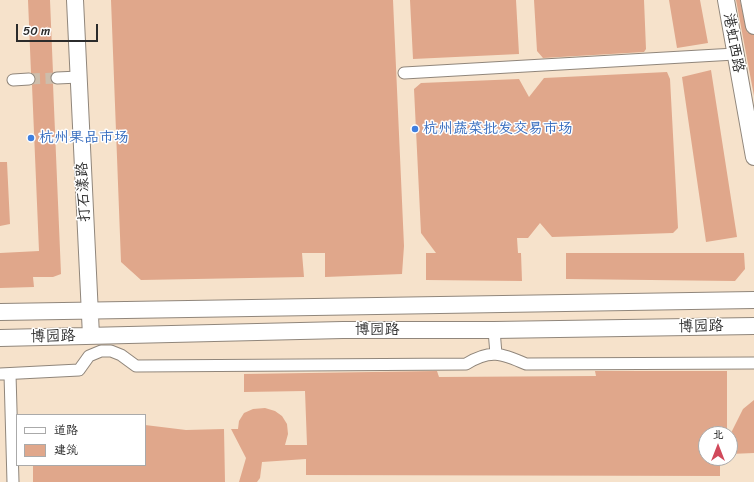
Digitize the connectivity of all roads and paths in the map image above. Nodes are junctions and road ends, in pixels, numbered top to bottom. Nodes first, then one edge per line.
1 (75, 0) edge
2 (726, 0) edge
3 (749, 0) edge
4 (754, 26) edge
5 (735, 54) junction
6 (404, 73) dead end
7 (79, 77) junction
8 (57, 78) tunnel mouth
9 (29, 79) tunnel mouth
10 (13, 80) dead end
11 (754, 157) edge
12 (754, 300) edge
13 (90, 310) junction
14 (0, 312) edge
15 (754, 326) edge
16 (494, 330) junction
17 (0, 338) edge
18 (103, 341) junction
19 (496, 354) junction
20 (754, 363) edge
21 (5, 374) edge
22 (13, 482) edge

1 - 7 main road, 打石漾路
2 - 5 main road, 港虹西路
3 - 4 main road, 港虹西路
5 - 6 street
5 - 11 main road, 港虹西路
7 - 8 street
7 - 13 main road, 打石漾路
9 - 10 street
12 - 13 main road, 博园路
13 - 14 main road, 博园路
13 - 18 main road, 打石漾路
15 - 16 main road, 博园路
16 - 18 main road, 博园路
16 - 19 street
17 - 18 main road, 博园路
18 - 19 street
18 - 21 street
19 - 20 street
21 - 22 street

